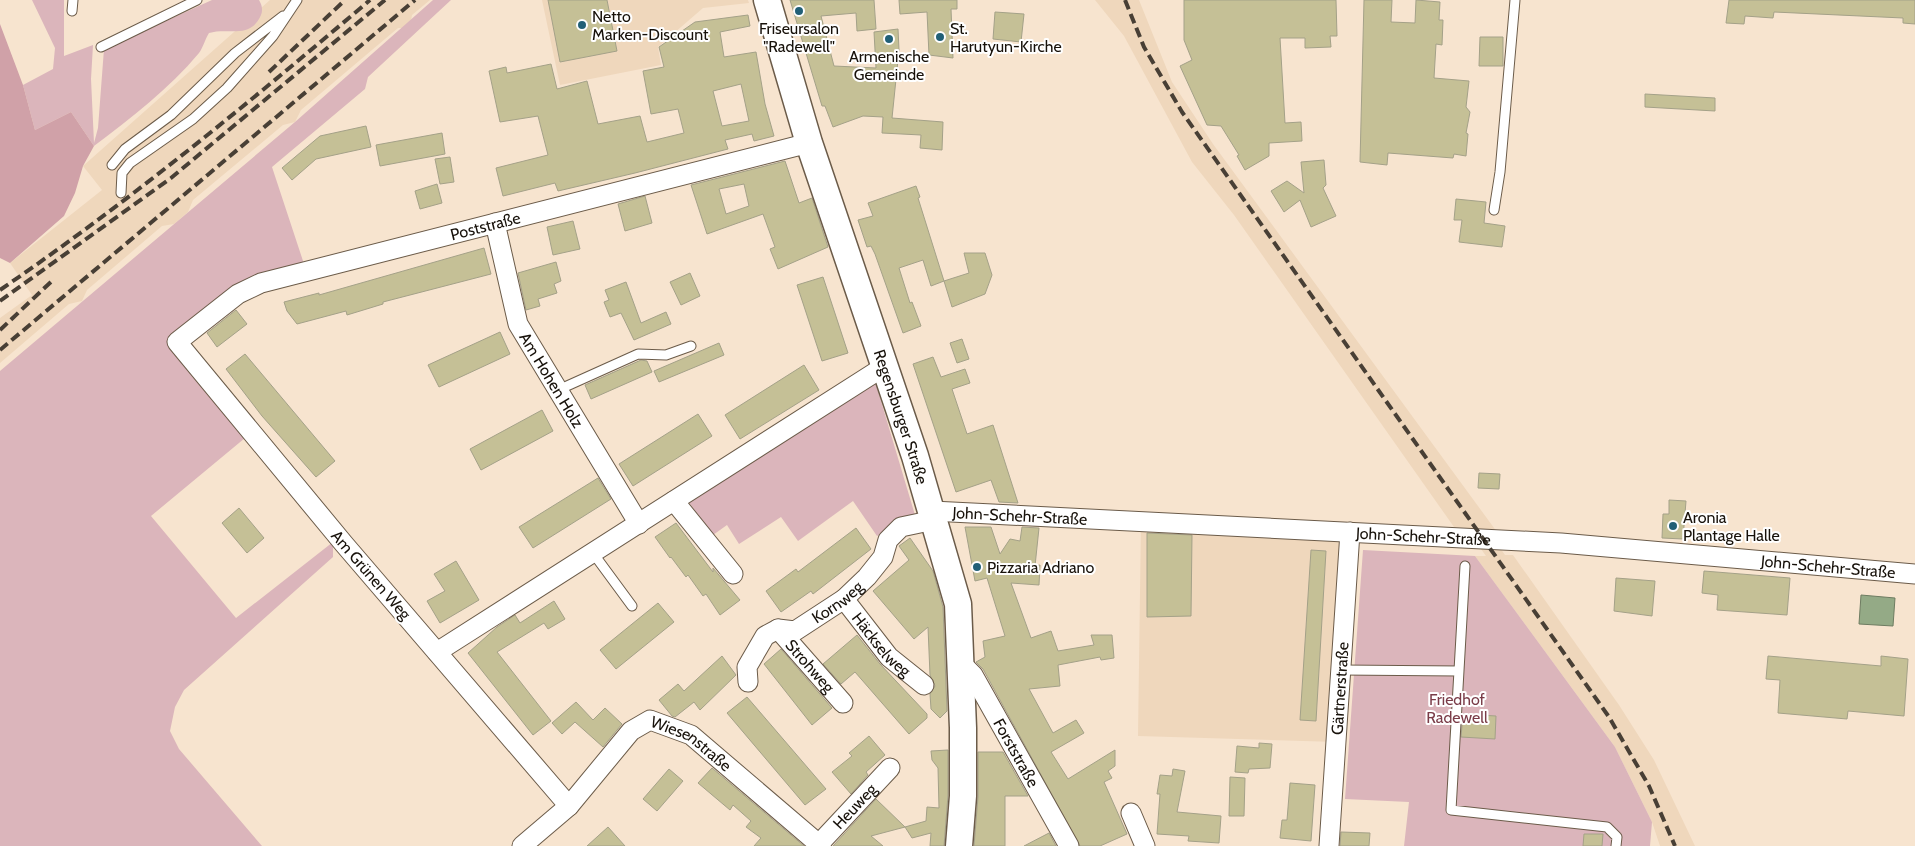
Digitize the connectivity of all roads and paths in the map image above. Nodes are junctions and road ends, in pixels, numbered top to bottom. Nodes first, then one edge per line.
1 (73, 0) edge
2 (197, 0) edge
3 (297, 0) edge
4 (767, 0) edge
5 (1515, 0) edge
6 (72, 11) dead end
7 (290, 12) junction
8 (101, 46) dead end
9 (809, 143) junction
10 (112, 165) dead end
11 (121, 193) dead end
12 (1494, 210) dead end
13 (495, 223) junction
14 (177, 342) joint
15 (691, 346) dead end
16 (885, 366) junction
17 (558, 390) junction
18 (674, 501) junction
19 (933, 516) junction
20 (639, 524) junction
21 (1350, 532) junction
22 (593, 553) junction
23 (1465, 566) dead end
24 (733, 574) dead end
25 (1915, 574) edge
26 (844, 599) junction
27 (632, 606) dead end
28 (778, 629) junction
29 (437, 652) junction
30 (961, 663) junction
31 (1341, 670) junction
32 (1459, 671) junction
33 (748, 682) dead end
34 (924, 685) dead end
35 (843, 703) dead end
36 (890, 768) dead end
37 (569, 806) junction
38 (1131, 813) dead end
39 (820, 845) edge
40 (522, 846) edge
41 (959, 846) edge
42 (1069, 846) edge
43 (1145, 846) edge
44 (1329, 846) edge
45 (1616, 846) edge

1 - 6 lane
2 - 8 lane
3 - 7 lane
4 - 9 main road, Regensburger Straße
5 - 12 lane
7 - 10 lane
7 - 11 lane
9 - 13 street, Poststraße
9 - 16 main road, Regensburger Straße
13 - 14 street, Poststraße
13 - 17 street, Am Hohen Holz
14 - 29 street, Am Grünen Weg
15 - 17 lane
16 - 18 street
16 - 19 main road, Regensburger Straße
17 - 20 street, Am Hohen Holz
18 - 20 street
18 - 24 street
19 - 21 street, John-Schehr-Straße
19 - 26 street, Kornweg
19 - 30 main road, Regensburger Straße
20 - 22 street
21 - 25 street, John-Schehr-Straße
21 - 31 street, Gärtnerstraße
22 - 27 lane
22 - 29 street
23 - 32 lane
26 - 28 street, Kornweg
26 - 34 street, Häckselweg
28 - 33 street
28 - 35 street, Strohweg
29 - 37 street, Am Grünen Weg
30 - 41 main road, Regensburger Straße
30 - 42 street, Forststraße
31 - 32 lane
31 - 44 street, Gärtnerstraße
32 - 45 lane
36 - 39 street, Heuweg
37 - 39 street, Wiesenstraße
37 - 40 street
38 - 43 street

